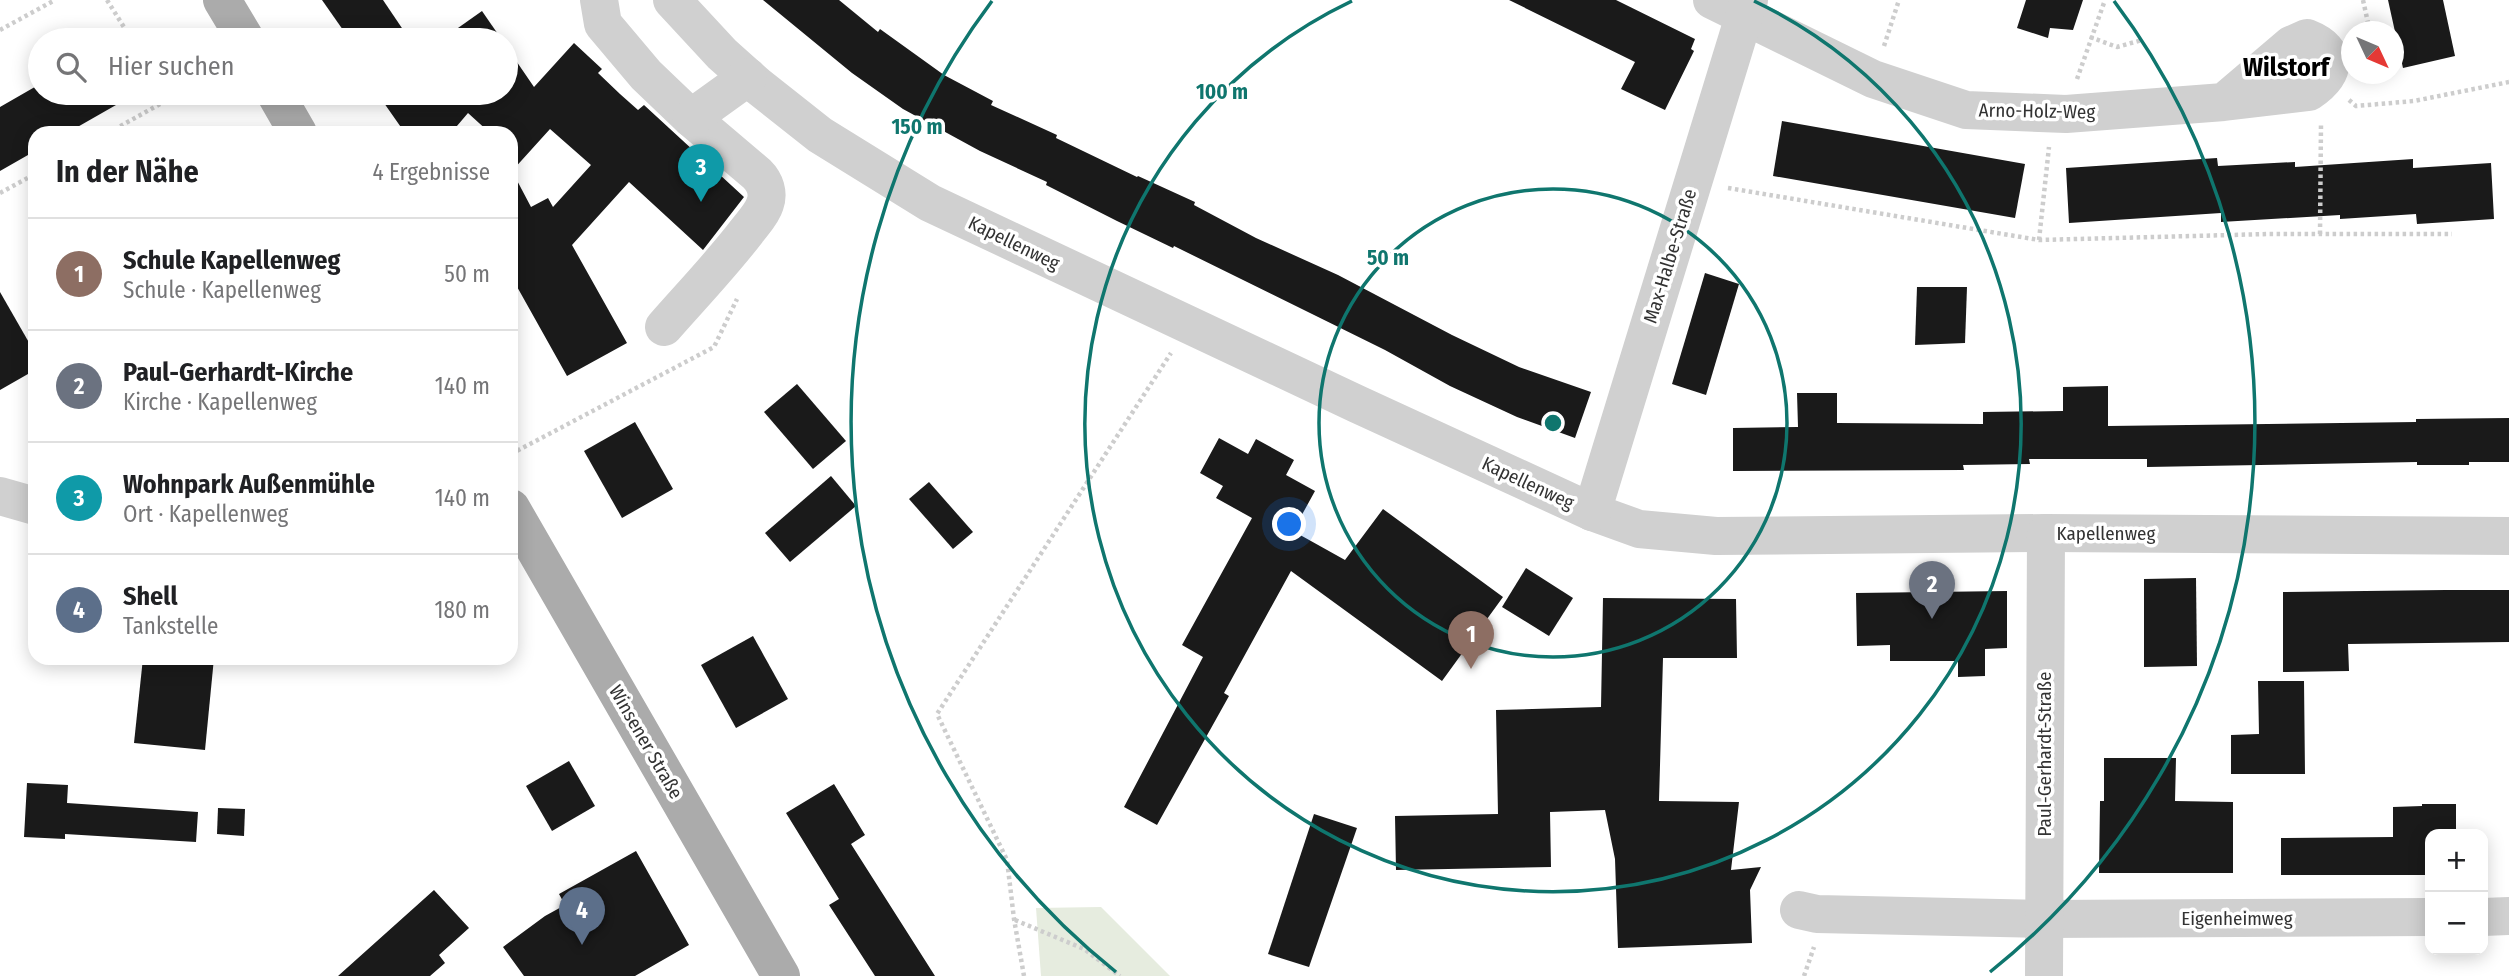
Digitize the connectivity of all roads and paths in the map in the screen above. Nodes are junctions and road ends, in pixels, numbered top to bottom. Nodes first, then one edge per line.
1 (55, 0) edge
2 (107, 0) edge
3 (222, 0) edge
4 (599, 0) edge
5 (672, 0) edge
6 (1899, 0) edge
7 (2105, 0) edge
8 (2364, 0) edge
9 (1735, 5) edge
10 (2368, 21) edge
11 (124, 28) edge
12 (239, 28) edge
13 (0, 30) edge
14 (2090, 37) junction
15 (2142, 40) dead end
16 (748, 77) junction
17 (1873, 79) junction
18 (2509, 82) edge
19 (2320, 83) junction
20 (158, 105) edge
21 (282, 105) edge
22 (2066, 114) junction
23 (691, 118) junction
24 (121, 126) edge
25 (294, 126) edge
26 (28, 178) edge
27 (1692, 182) junction
28 (0, 193) edge
29 (2320, 234) junction
30 (2452, 234) dead end
31 (2039, 240) junction
32 (1188, 326) junction
33 (664, 327) dead end
34 (0, 496) edge
35 (28, 504) edge
36 (1591, 512) junction
37 (518, 533) edge
38 (2046, 533) junction
39 (2509, 536) edge
40 (1799, 911) dead end
41 (2509, 916) edge
42 (2425, 917) edge
43 (2488, 917) edge
44 (1014, 919) junction
45 (2043, 919) junction
46 (780, 976) edge
47 (1024, 976) edge
48 (1120, 976) edge
49 (2044, 976) edge

1 - 13 path
2 - 11 path
3 - 12 main road
4 - 23 street
5 - 16 street, Kapellenweg
6 - 17 path
7 - 14 path
8 - 10 path
9 - 17 street, Arno-Holz-Weg
9 - 27 street, Max-Halbe-Straße
14 - 15 path
14 - 22 path
16 - 23 street
16 - 32 street, Kapellenweg
17 - 22 street, Arno-Holz-Weg
18 - 19 path
19 - 22 street, Arno-Holz-Weg
19 - 29 path
20 - 24 path
21 - 25 main road
22 - 31 path
23 - 33 street
26 - 28 path
27 - 31 path
27 - 36 street, Max-Halbe-Straße
29 - 30 path
29 - 31 path
32 - 36 street, Kapellenweg
32 - 44 path
34 - 35 street
36 - 38 street, Kapellenweg
37 - 46 main road, Winsener Straße
38 - 39 street, Kapellenweg
38 - 45 street, Paul-Gerhardt-Straße
40 - 45 street, Eigenheimweg
41 - 43 street
42 - 45 street, Eigenheimweg
44 - 47 path
44 - 48 path
45 - 49 street, Paul-Gerhardt-Straße

